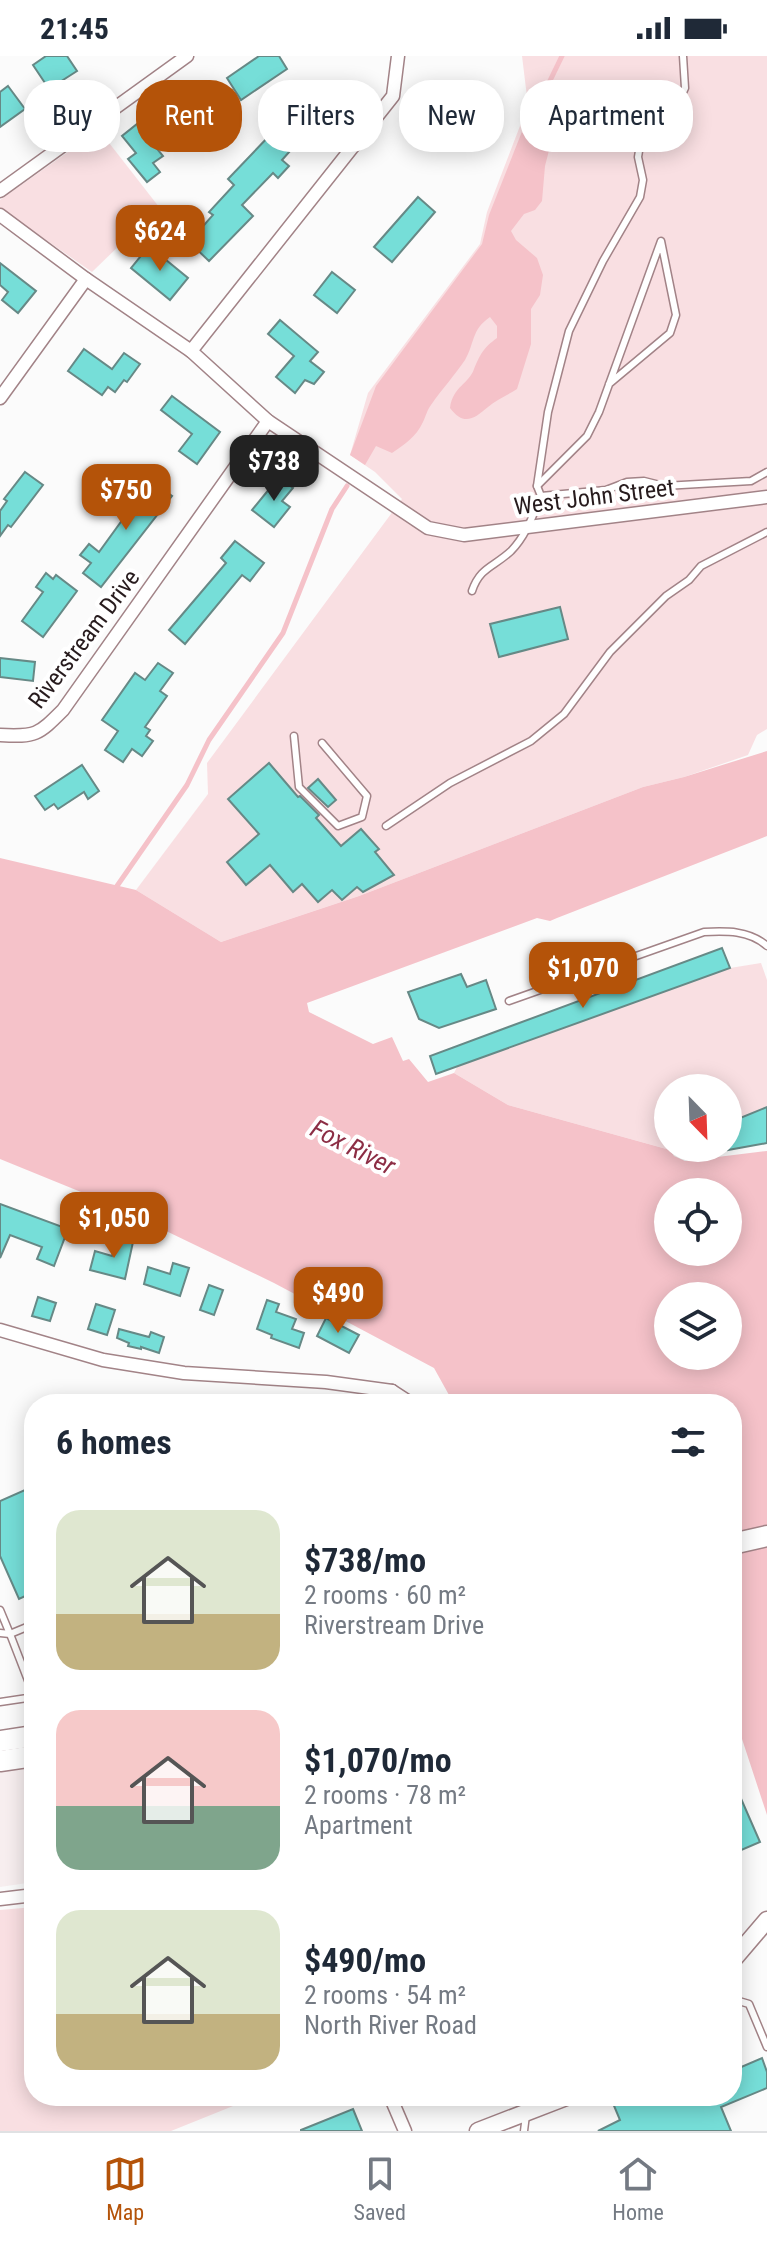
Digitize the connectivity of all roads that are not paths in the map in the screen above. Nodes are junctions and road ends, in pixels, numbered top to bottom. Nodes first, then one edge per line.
1 (187, 56) edge
2 (398, 56) edge
3 (683, 56) edge
4 (0, 191) edge
5 (0, 215) edge
6 (86, 279) junction
7 (191, 351) junction
8 (609, 384) junction
9 (0, 398) edge
10 (268, 421) junction
11 (767, 472) edge
12 (537, 486) junction
13 (541, 496) junction
14 (767, 497) edge
15 (528, 528) junction
16 (767, 532) edge
17 (472, 591) dead end
18 (0, 735) edge
19 (294, 736) dead end
20 (322, 743) dead end
21 (386, 826) dead end
22 (767, 946) edge
23 (509, 1001) dead end
24 (0, 1330) edge
25 (392, 1391) junction
26 (388, 1394) edge
27 (397, 1394) edge
28 (767, 1536) edge
29 (742, 1542) edge
30 (0, 1610) edge
31 (24, 1628) edge
32 (0, 1633) edge
33 (10, 1634) junction
34 (24, 1671) edge
35 (24, 1698) edge
36 (0, 1702) edge
37 (24, 1737) edge
38 (0, 1741) edge
39 (24, 1757) edge
40 (0, 1761) edge
41 (24, 1896) edge
42 (0, 1899) edge
43 (767, 1920) edge
44 (742, 1949) edge
45 (742, 2002) edge
46 (767, 2047) edge
47 (394, 2106) edge
48 (542, 2106) edge
49 (526, 2112) junction
50 (405, 2131) edge
51 (478, 2131) edge
52 (524, 2131) edge

1 - 4 street
2 - 7 street
3 - 12 lane
5 - 6 street
6 - 7 street
6 - 9 street
7 - 10 street
8 - 8 lane
8 - 12 lane
10 - 15 street, West John Street
10 - 18 street, Riverstream Drive
11 - 13 lane
12 - 13 lane
13 - 15 lane
14 - 15 street, West John Street
15 - 17 lane
16 - 21 lane
19 - 20 lane
22 - 23 lane
24 - 25 street
25 - 26 street
25 - 27 street
28 - 29 main road
30 - 33 lane
31 - 33 lane
32 - 33 lane
33 - 34 lane
35 - 36 lane
37 - 38 main road
39 - 40 main road
41 - 42 street
43 - 44 street
45 - 46 lane
47 - 50 street
48 - 49 street
49 - 51 street
49 - 52 lane

